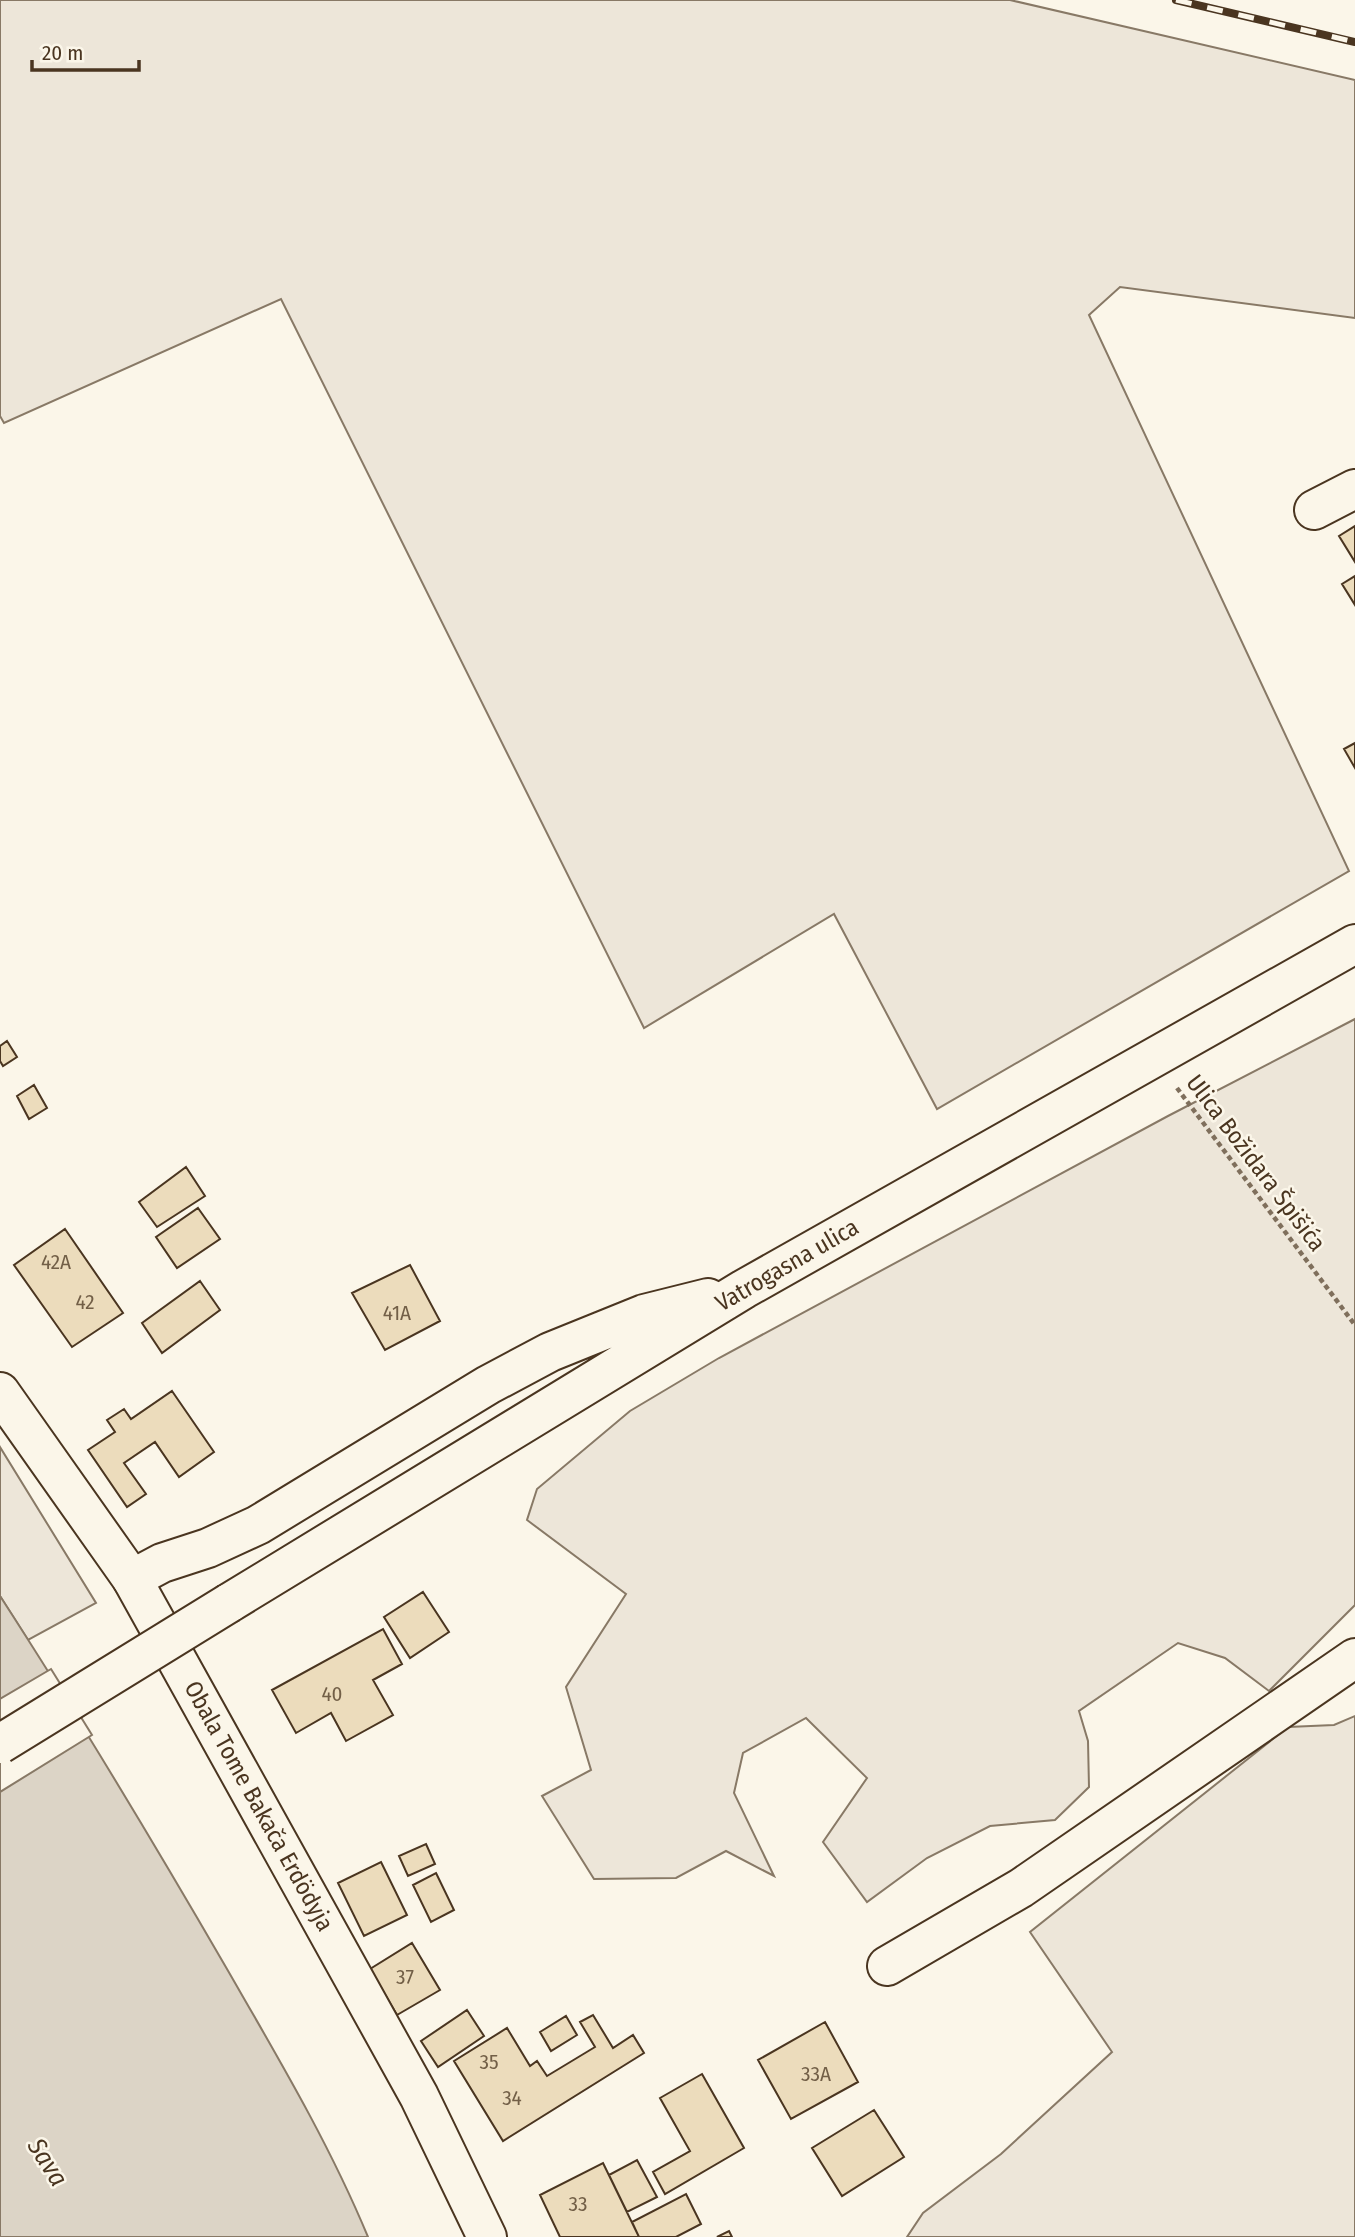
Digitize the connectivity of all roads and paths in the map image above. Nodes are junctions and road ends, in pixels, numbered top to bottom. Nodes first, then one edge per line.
1 (1355, 489) edge
2 (1314, 510) dead end
3 (1355, 944) edge
4 (1156, 1055) junction
5 (744, 1289) junction
6 (1355, 1325) edge
7 (0, 1392) edge
8 (132, 1579) junction
9 (1355, 1658) edge
10 (0, 1744) edge
11 (887, 1966) dead end
12 (487, 2237) edge

1 - 2 main road
3 - 4 main road, Vatrogasna ulica
4 - 5 main road, Vatrogasna ulica
4 - 6 path, Ulica Božidara Špišića
5 - 8 main road
5 - 10 main road, Vatrogasna ulica, bridge
7 - 8 main road, Obala Tome Bakača Erdödyja
8 - 12 main road, Obala Tome Bakača Erdödyja
9 - 11 main road

